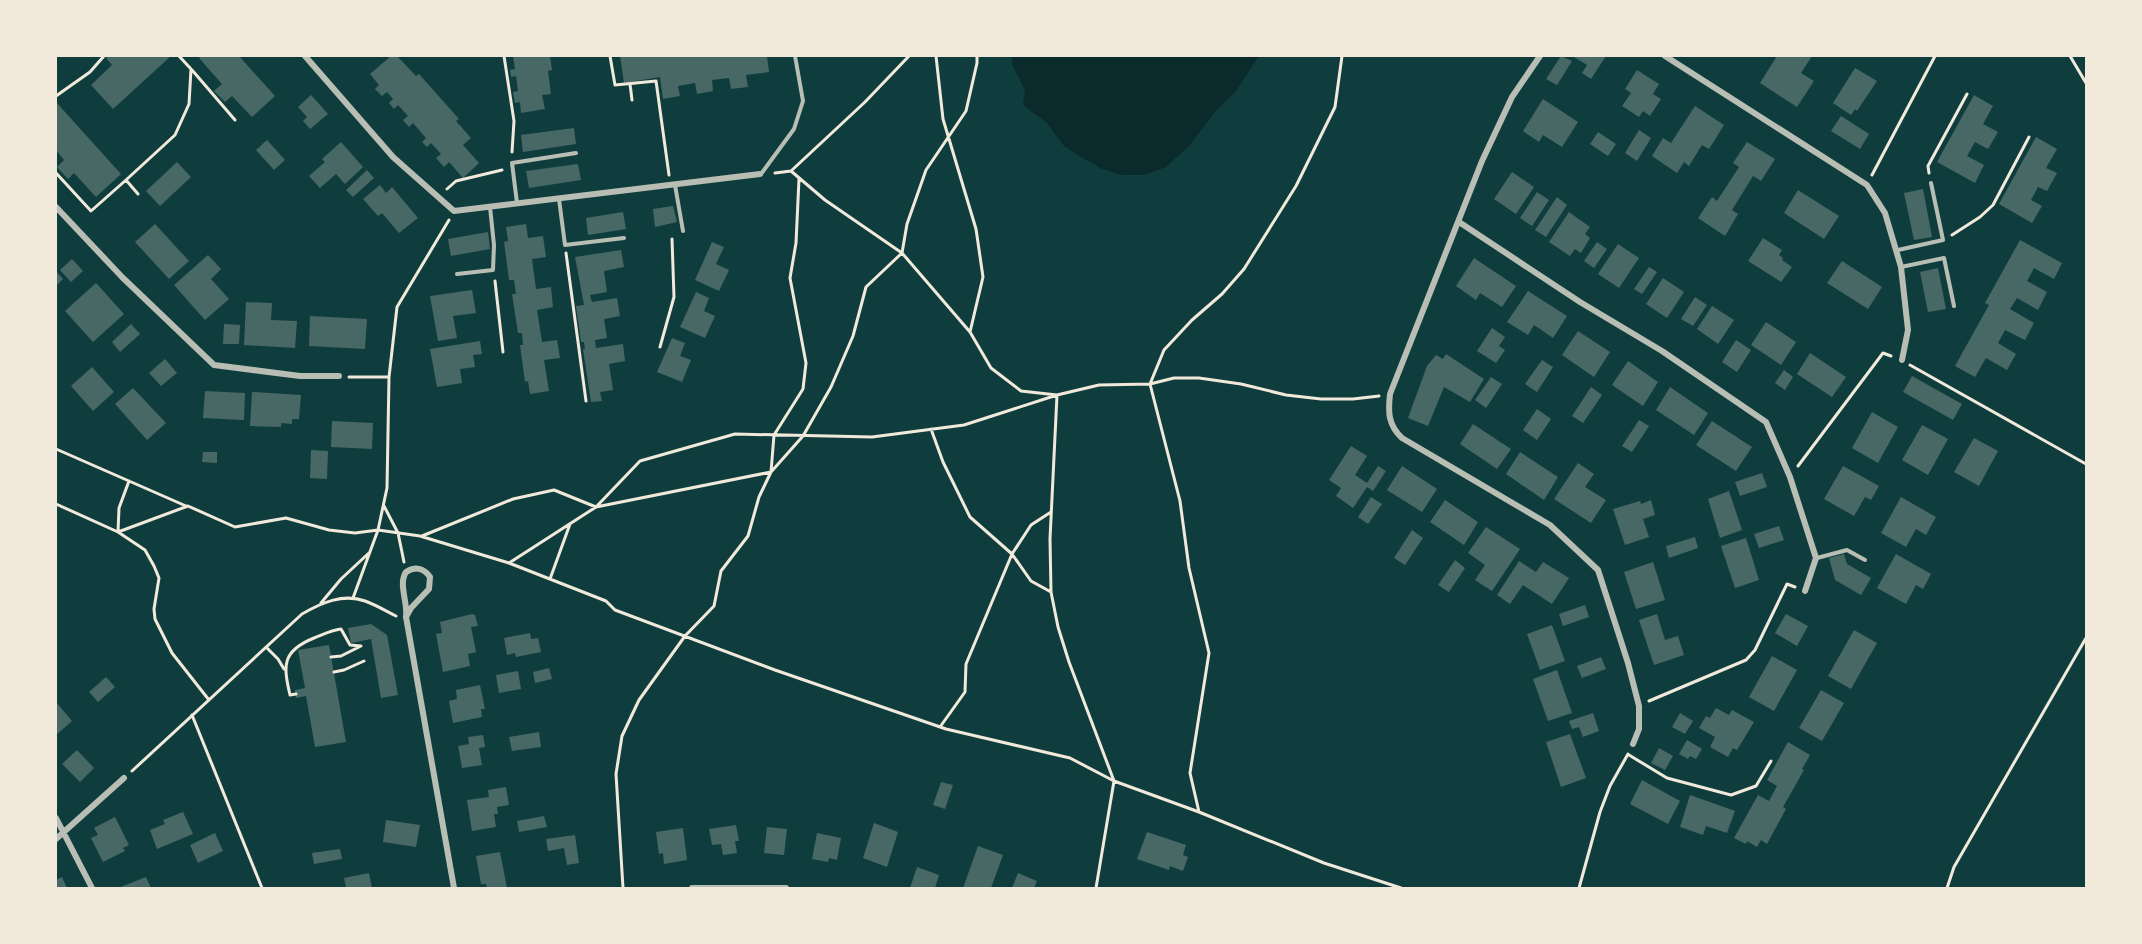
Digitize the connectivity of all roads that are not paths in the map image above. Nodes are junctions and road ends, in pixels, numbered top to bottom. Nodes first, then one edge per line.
1 (304, 56) edge
2 (795, 56) edge
3 (1540, 56) edge
4 (1665, 56) edge
5 (576, 153) dead end
6 (760, 174) joint
7 (1931, 183) road end
8 (673, 185) junction
9 (559, 199) junction
10 (517, 204) junction
11 (56, 207) edge
12 (489, 207) junction
13 (1459, 222) junction
14 (683, 231) dead end
15 (624, 238) dead end
16 (1898, 250) junction
17 (1901, 267) junction
18 (457, 274) dead end
19 (1954, 306) dead end
20 (1902, 360) road end
21 (339, 376) road end
22 (1816, 558) junction
23 (1865, 560) dead end
24 (1805, 591) road end
25 (406, 617) junction
26 (1633, 744) dead end
27 (124, 778) road end
28 (56, 818) edge
29 (62, 833) junction
30 (56, 839) edge
31 (92, 888) edge
32 (454, 888) edge
33 (692, 888) edge
34 (785, 888) edge

1 - 12 street
2 - 6 lane
3 - 13 street
4 - 16 street
5 - 10 lane
6 - 8 street
7 - 16 lane
8 - 9 street
8 - 14 lane
9 - 10 street
9 - 15 lane
10 - 12 street
11 - 21 street
12 - 18 lane
13 - 22 street
13 - 26 street
16 - 17 street
17 - 19 lane
17 - 20 street
22 - 23 lane
22 - 24 street
25 - 25 street
25 - 32 street
27 - 29 street
28 - 29 street
29 - 30 street
29 - 31 street
33 - 34 street

